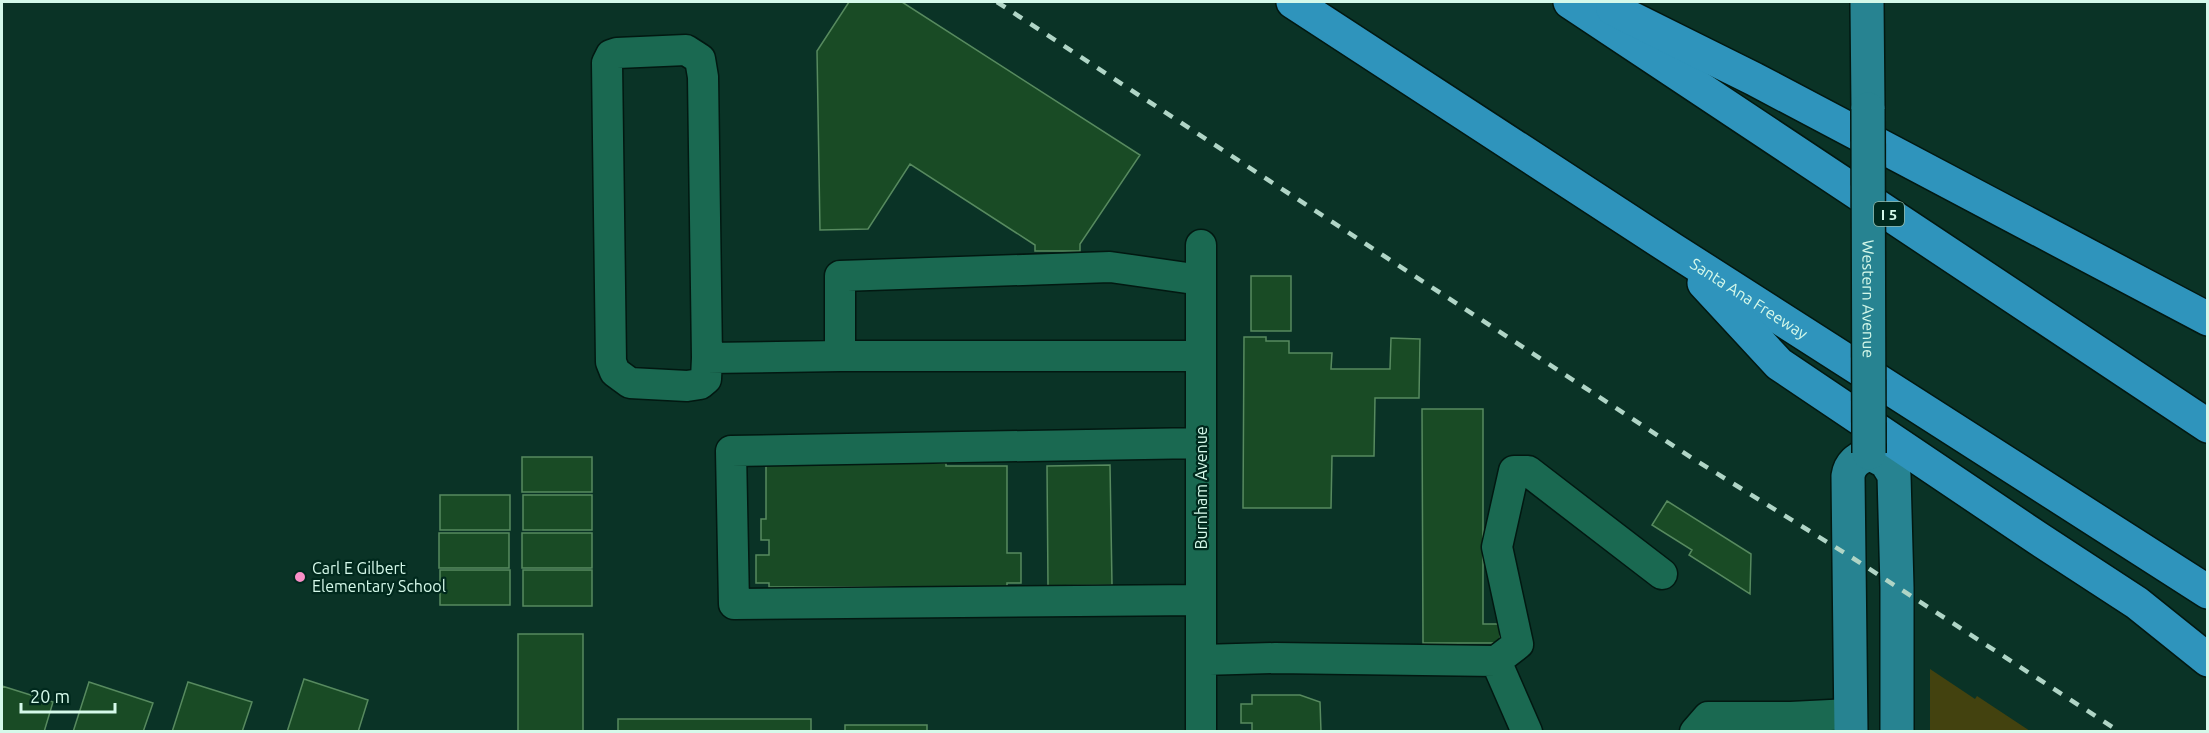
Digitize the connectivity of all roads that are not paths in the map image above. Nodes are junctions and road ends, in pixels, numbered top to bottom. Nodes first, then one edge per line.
1 (1293, 2) edge
2 (1570, 2) edge
3 (1597, 2) edge
4 (1868, 7) edge
5 (1201, 245) dead end
6 (1672, 249) junction
7 (1201, 280) junction
8 (2208, 319) edge
9 (840, 356) junction
10 (1201, 356) junction
11 (707, 358) junction
12 (2208, 426) edge
13 (1201, 443) junction
14 (1869, 453) junction
15 (1662, 574) dead end
16 (2208, 592) edge
17 (1201, 600) junction
18 (1201, 660) junction
19 (2208, 660) edge
20 (1496, 661) junction
21 (1851, 723) edge
22 (1201, 732) edge
23 (1527, 732) edge
24 (1695, 732) edge
25 (1897, 732) edge

1 - 6 highway, Santa Ana Freeway
2 - 12 highway, I 5
3 - 8 highway
4 - 14 main road, Western Avenue, bridge
5 - 7 street, Burnham Avenue
6 - 16 highway, Santa Ana Freeway
6 - 19 highway
7 - 9 street
7 - 10 street, Burnham Avenue
9 - 10 street
9 - 11 street
10 - 13 street, Burnham Avenue
11 - 11 street
13 - 17 street, Burnham Avenue
13 - 17 street
14 - 21 main road
14 - 25 main road
15 - 20 street
17 - 18 street, Burnham Avenue
18 - 20 street
18 - 22 street, Burnham Avenue
20 - 23 street
21 - 24 street

